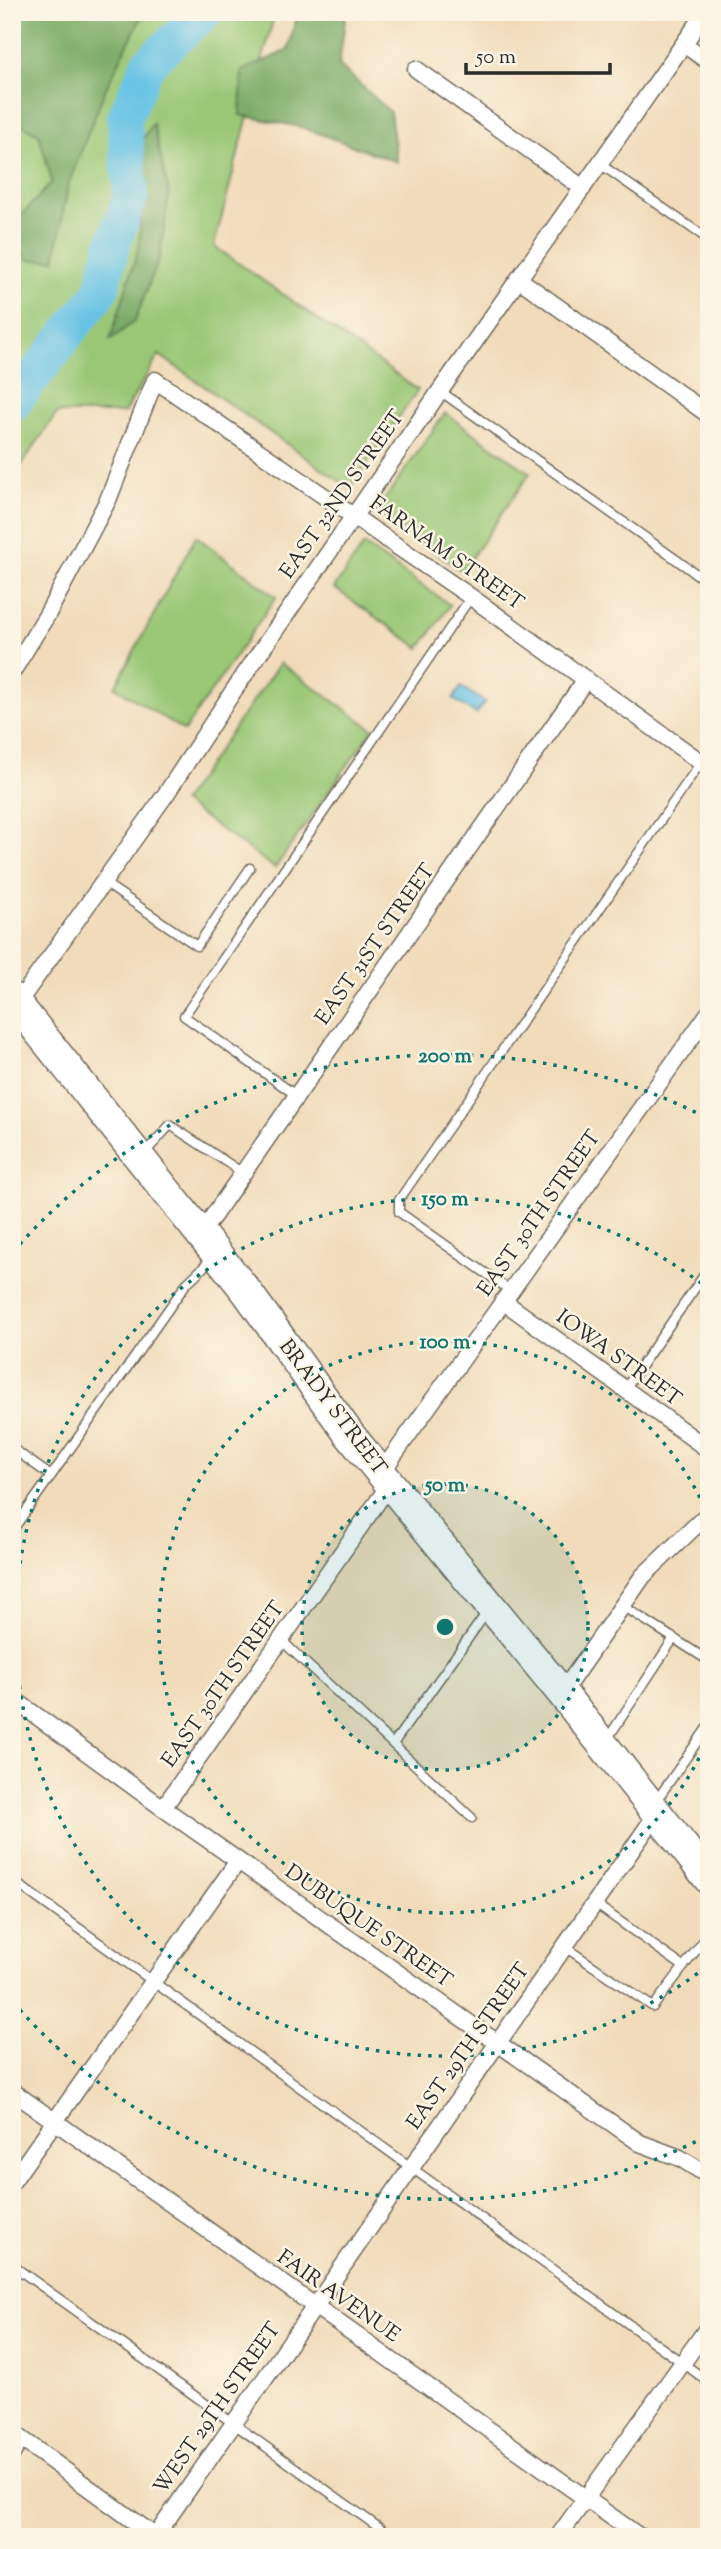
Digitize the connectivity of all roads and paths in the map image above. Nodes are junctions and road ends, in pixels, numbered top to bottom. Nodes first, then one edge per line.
1 (706, 12) edge
2 (684, 44) junction
3 (709, 62) edge
4 (416, 69) dead end
5 (600, 164) junction
6 (583, 188) junction
7 (709, 240) edge
8 (520, 280) junction
9 (440, 391) junction
10 (709, 415) edge
11 (355, 516) junction
12 (709, 583) edge
13 (471, 597) junction
14 (12, 671) edge
15 (586, 679) junction
16 (705, 765) edge
17 (250, 868) dead end
18 (103, 882) junction
19 (14, 1005) edge
20 (709, 1013) edge
21 (297, 1096) junction
22 (140, 1158) junction
23 (243, 1173) junction
24 (208, 1245) junction
25 (709, 1268) edge
26 (507, 1296) junction
27 (625, 1389) junction
28 (12, 1448) edge
29 (709, 1450) edge
30 (51, 1476) junction
31 (386, 1478) junction
32 (709, 1513) edge
33 (12, 1531) edge
34 (622, 1605) junction
35 (491, 1607) junction
36 (674, 1638) junction
37 (281, 1640) junction
38 (709, 1661) edge
39 (562, 1693) junction
40 (12, 1698) edge
41 (709, 1725) edge
42 (393, 1744) junction
43 (603, 1745) junction
44 (163, 1808) junction
45 (655, 1809) junction
46 (472, 1818) dead end
47 (238, 1861) junction
48 (709, 1879) edge
49 (12, 1880) edge
50 (594, 1903) junction
51 (707, 1936) edge
52 (565, 1947) junction
53 (684, 1967) junction
54 (153, 1982) junction
55 (496, 2043) junction
56 (12, 2091) edge
57 (55, 2121) junction
58 (411, 2168) junction
59 (709, 2176) edge
60 (12, 2182) edge
61 (12, 2265) edge
62 (316, 2306) junction
63 (709, 2326) edge
64 (683, 2363) junction
65 (709, 2382) edge
66 (233, 2423) junction
67 (19, 2437) edge
68 (12, 2460) edge
69 (586, 2498) junction
70 (155, 2537) edge
71 (392, 2537) edge
72 (558, 2537) edge
73 (640, 2537) edge

1 - 2 street, EAST 32ND STREET
2 - 3 street
2 - 5 street, EAST 32ND STREET
4 - 6 street
5 - 6 street, EAST 32ND STREET
5 - 7 lane
6 - 8 street, EAST 32ND STREET
8 - 9 street, EAST 32ND STREET
8 - 10 street
9 - 11 street, EAST 32ND STREET
9 - 12 lane
11 - 13 street, FARNAM STREET
11 - 14 street, FARNAM STREET
11 - 18 street, EAST 32ND STREET
13 - 15 street, FARNAM STREET
13 - 21 lane
15 - 16 street, FARNAM STREET
15 - 21 street, EAST 31ST STREET
16 - 26 lane
17 - 18 lane
18 - 19 street, EAST 32ND STREET
19 - 22 highway, BRADY STREET
20 - 26 street, EAST 30TH STREET
21 - 23 street, EAST 31ST STREET
22 - 23 lane
22 - 24 highway, BRADY STREET
23 - 24 street, EAST 31ST STREET
24 - 30 lane
24 - 31 highway, BRADY STREET
25 - 27 lane
26 - 27 street, IOWA STREET
26 - 31 street, EAST 30TH STREET
27 - 29 street, IOWA STREET
28 - 30 lane
30 - 33 lane
31 - 35 highway, BRADY STREET
31 - 37 street, EAST 30TH STREET
32 - 34 street
34 - 36 lane
34 - 39 street
35 - 39 highway, BRADY STREET
35 - 42 lane
36 - 38 lane
36 - 43 lane
37 - 42 lane
37 - 44 street, EAST 30TH STREET
39 - 43 highway, BRADY STREET
40 - 44 street, DUBUQUE STREET
41 - 45 lane
42 - 46 lane
43 - 45 highway, BRADY STREET
44 - 47 street, DUBUQUE STREET
45 - 48 highway, BRADY STREET
45 - 50 street, EAST 29TH STREET
47 - 54 street
47 - 55 street, DUBUQUE STREET
49 - 54 lane
50 - 52 street, EAST 29TH STREET
50 - 53 lane
51 - 53 lane
52 - 53 lane
52 - 55 street, EAST 29TH STREET
54 - 57 street
54 - 58 lane
55 - 58 street, EAST 29TH STREET
55 - 59 street, DUBUQUE STREET
56 - 57 street, FAIR AVENUE
57 - 60 street
57 - 62 street, FAIR AVENUE
58 - 62 street, EAST 29TH STREET
58 - 64 lane
61 - 66 lane
62 - 66 street, WEST 29TH STREET
62 - 69 street, FAIR AVENUE
63 - 64 street
64 - 65 lane
64 - 69 street
66 - 70 street, WEST 29TH STREET
66 - 71 lane
67 - 68 lane
67 - 70 street
69 - 72 street
69 - 73 street, FAIR AVENUE

